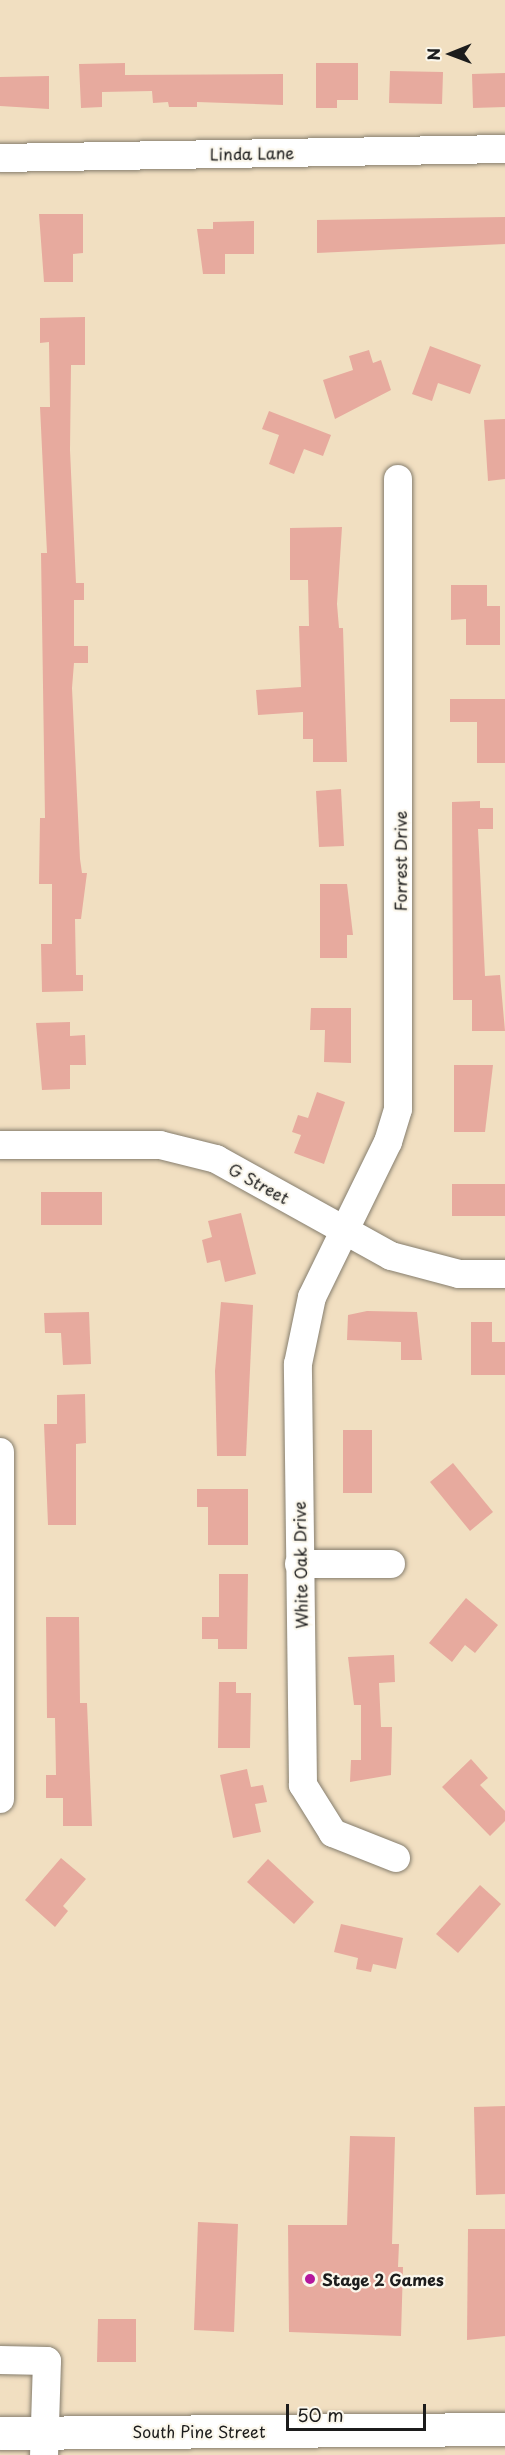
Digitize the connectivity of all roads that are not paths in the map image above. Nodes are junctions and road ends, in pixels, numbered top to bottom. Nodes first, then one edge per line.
1 (505, 149) edge
2 (0, 158) edge
3 (398, 479) dead end
4 (0, 1145) edge
5 (343, 1230) junction
6 (505, 1274) edge
7 (0, 1452) edge
8 (300, 1564) junction
9 (391, 1564) dead end
10 (0, 1798) edge
11 (396, 1858) dead end
12 (0, 2361) edge
13 (505, 2428) edge
14 (0, 2433) edge
15 (46, 2444) edge

1 - 2 street, Linda Lane
3 - 5 street, Forrest Drive
4 - 5 street, G Street
5 - 6 street, G Street
5 - 8 street, White Oak Drive
7 - 10 street
8 - 9 street
8 - 11 street, White Oak Drive
12 - 15 street
13 - 15 main road, South Pine Street
14 - 15 main road, South Pine Street

